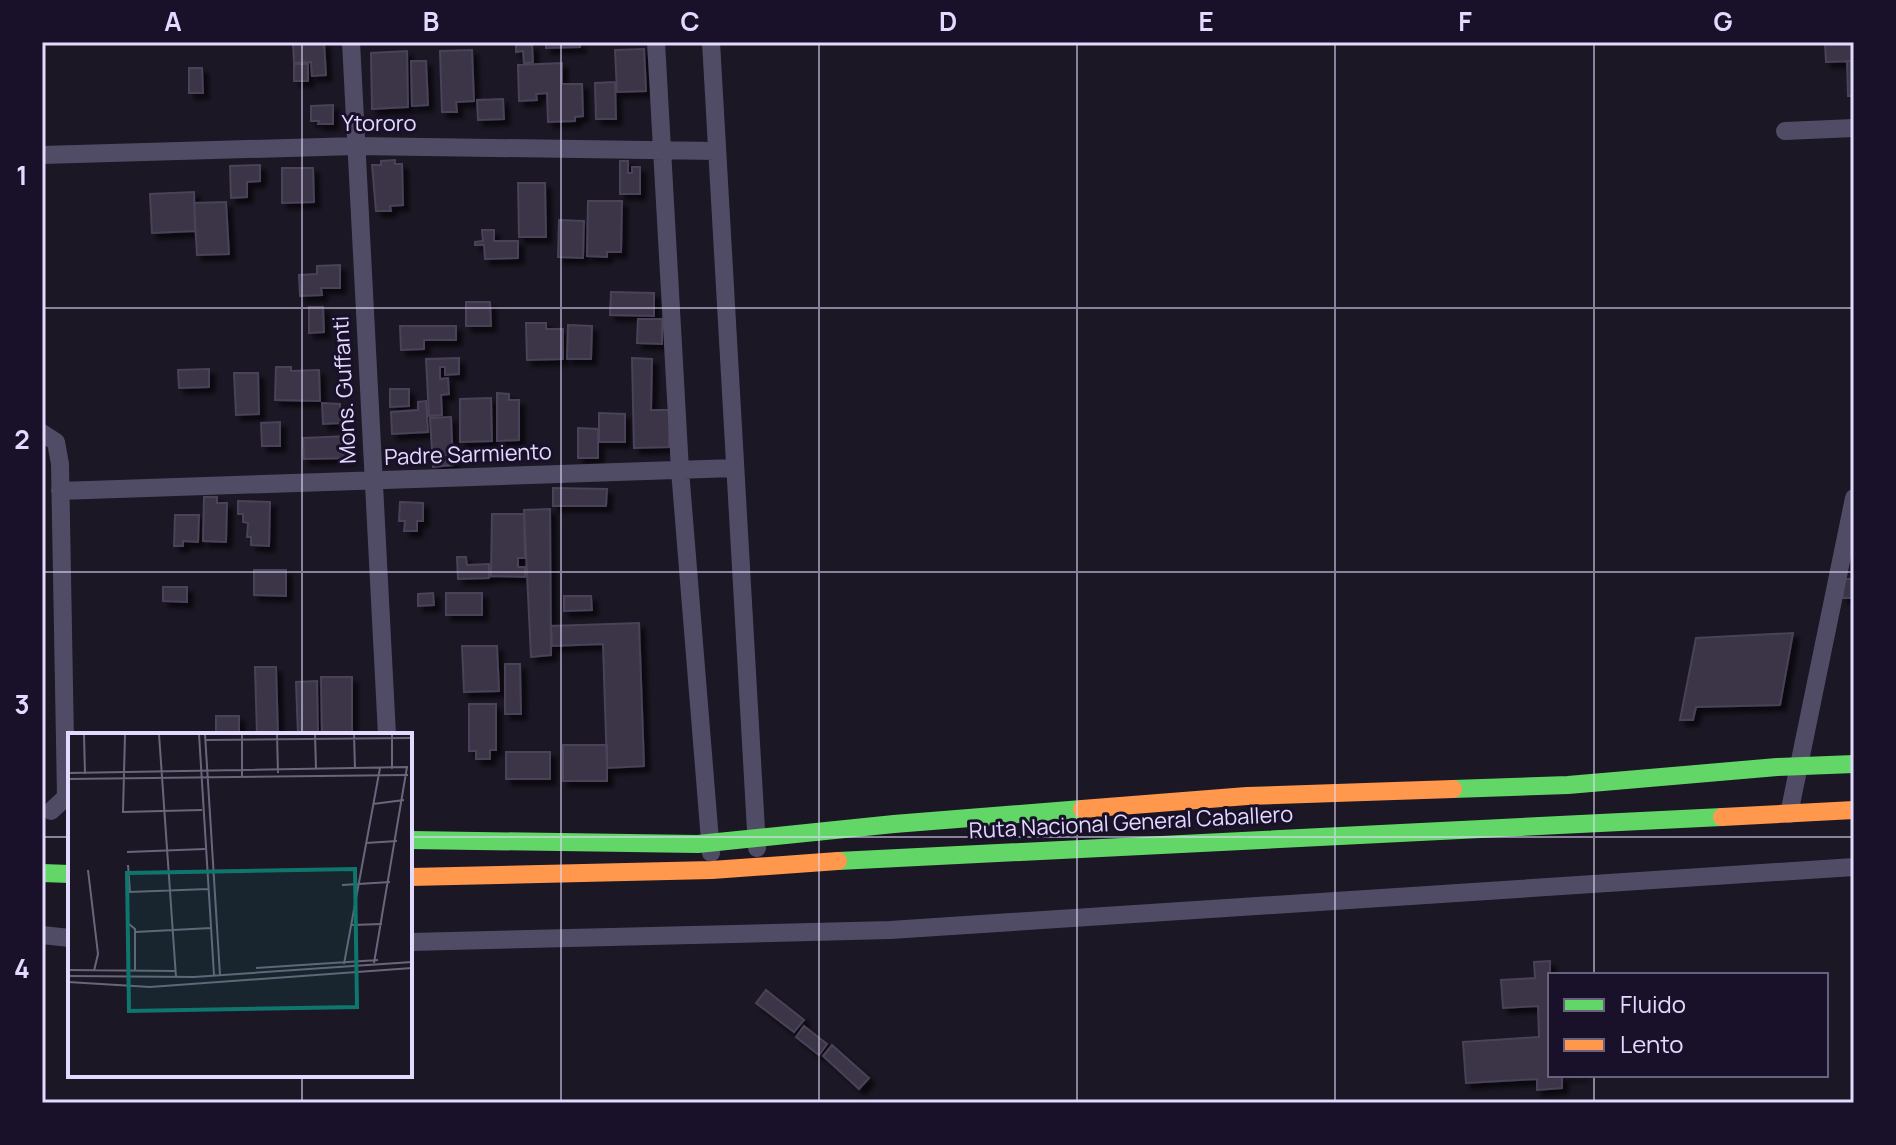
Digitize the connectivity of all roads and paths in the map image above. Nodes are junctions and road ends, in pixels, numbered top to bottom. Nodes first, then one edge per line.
1 (351, 42) edge
2 (656, 42) edge
3 (711, 42) edge
4 (1854, 128) edge
5 (1785, 131) dead end
6 (356, 146) junction
7 (663, 149) junction
8 (717, 151) junction
9 (42, 155) edge
10 (42, 433) edge
11 (734, 468) junction
12 (680, 470) junction
13 (373, 481) junction
14 (60, 491) junction
15 (1854, 498) edge
16 (387, 733) edge
17 (1854, 764) edge
18 (1798, 766) junction
19 (1854, 810) edge
20 (54, 811) edge
21 (1789, 814) junction
22 (756, 838) junction
23 (412, 840) edge
24 (710, 843) junction
25 (758, 867) junction
26 (1854, 867) edge
27 (712, 870) junction
28 (42, 873) edge
29 (68, 874) edge
30 (412, 877) edge
31 (42, 935) edge
32 (68, 938) edge
33 (412, 942) edge

1 - 6 street, Mons. Guffanti
2 - 7 street
3 - 8 street
4 - 5 street
6 - 7 street, Ytororo
6 - 9 street, Ytororo
6 - 13 street, Mons. Guffanti
7 - 8 street, Ytororo
7 - 12 street
8 - 11 street
10 - 14 street
11 - 12 street, Padre Sarmiento
11 - 22 street
12 - 13 street, Padre Sarmiento
12 - 24 street
13 - 14 street, Padre Sarmiento
13 - 16 street, Mons. Guffanti
14 - 20 street
15 - 18 street
17 - 18 main road
18 - 21 street
18 - 22 main road
19 - 21 main road, Ruta Nacional General Caballero
21 - 25 main road, Ruta Nacional General Caballero
22 - 24 main road
22 - 25 street
23 - 24 main road
24 - 27 street
25 - 27 main road, Ruta Nacional General Caballero
26 - 33 street
27 - 30 main road, Ruta Nacional General Caballero
28 - 29 main road
31 - 32 street

